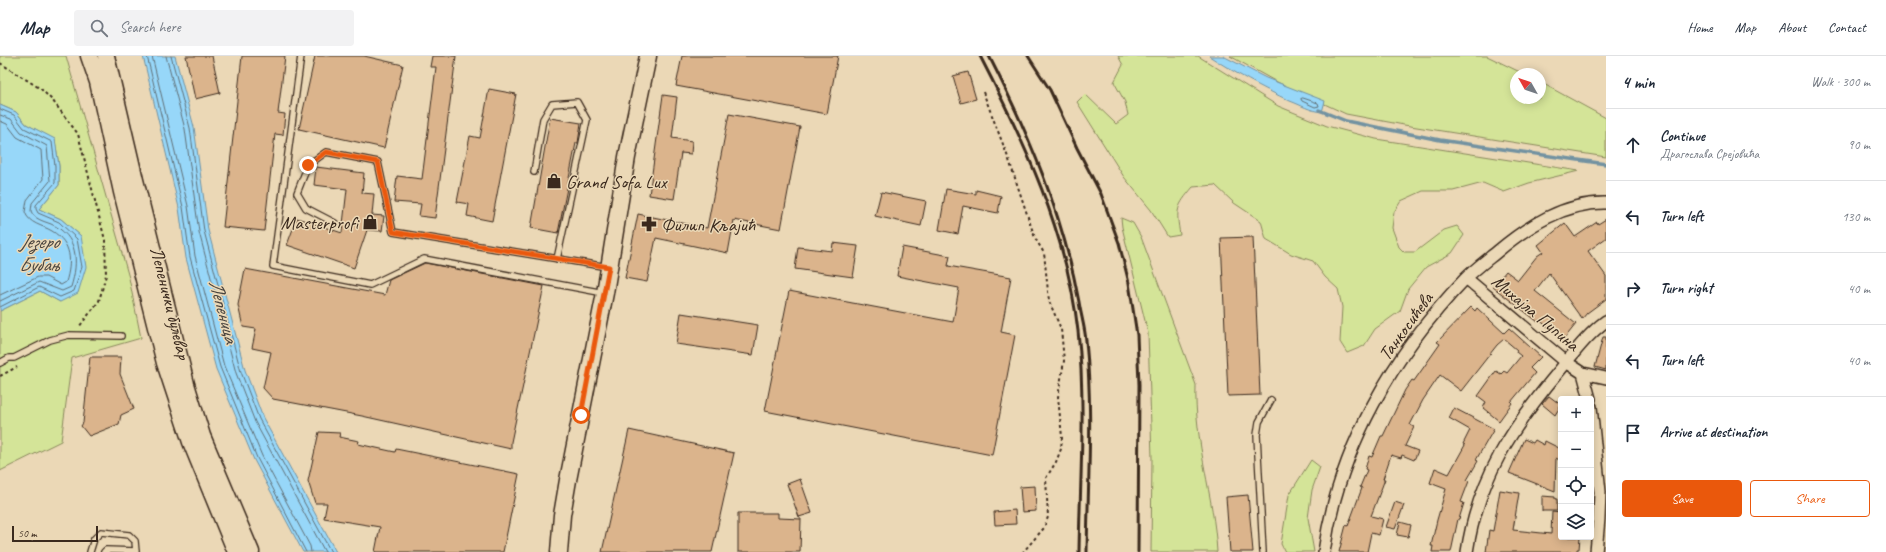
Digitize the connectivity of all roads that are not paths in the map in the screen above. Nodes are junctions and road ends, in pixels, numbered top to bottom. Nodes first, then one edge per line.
1 (89, 56) edge
2 (106, 56) edge
3 (301, 56) edge
4 (648, 56) edge
5 (534, 172) dead end
6 (1606, 202) edge
7 (335, 223) dead end
8 (556, 259) junction
9 (609, 267) junction
10 (1466, 278) junction
11 (605, 293) junction
12 (1606, 321) edge
13 (121, 336) dead end
14 (1566, 362) junction
15 (0, 363) edge
16 (1583, 373) junction
17 (1606, 378) edge
18 (1589, 396) edge
19 (1271, 400) dead end
20 (1594, 432) edge
21 (124, 551) edge
22 (136, 551) edge
23 (90, 552) edge
24 (104, 552) edge
25 (236, 552) edge
26 (251, 552) edge
27 (559, 552) edge
28 (1264, 552) edge
29 (1324, 552) edge
30 (1467, 552) edge
31 (1596, 552) edge

1 - 25 main road, Лепенички булевар
2 - 26 main road, Лепенички булевар
3 - 11 lane
4 - 9 main road
5 - 8 lane
6 - 10 street, Танкосићева
7 - 8 lane
8 - 9 lane
9 - 11 main road
10 - 14 street, Михајла Пупина
10 - 29 street, Танкосићева
11 - 27 main road
12 - 14 street
13 - 15 lane
14 - 16 street, Михајла Пупина
14 - 30 street
16 - 17 street, Михајла Пупина
16 - 18 street
19 - 28 lane
20 - 31 street
21 - 22 lane
21 - 24 lane
22 - 23 lane

